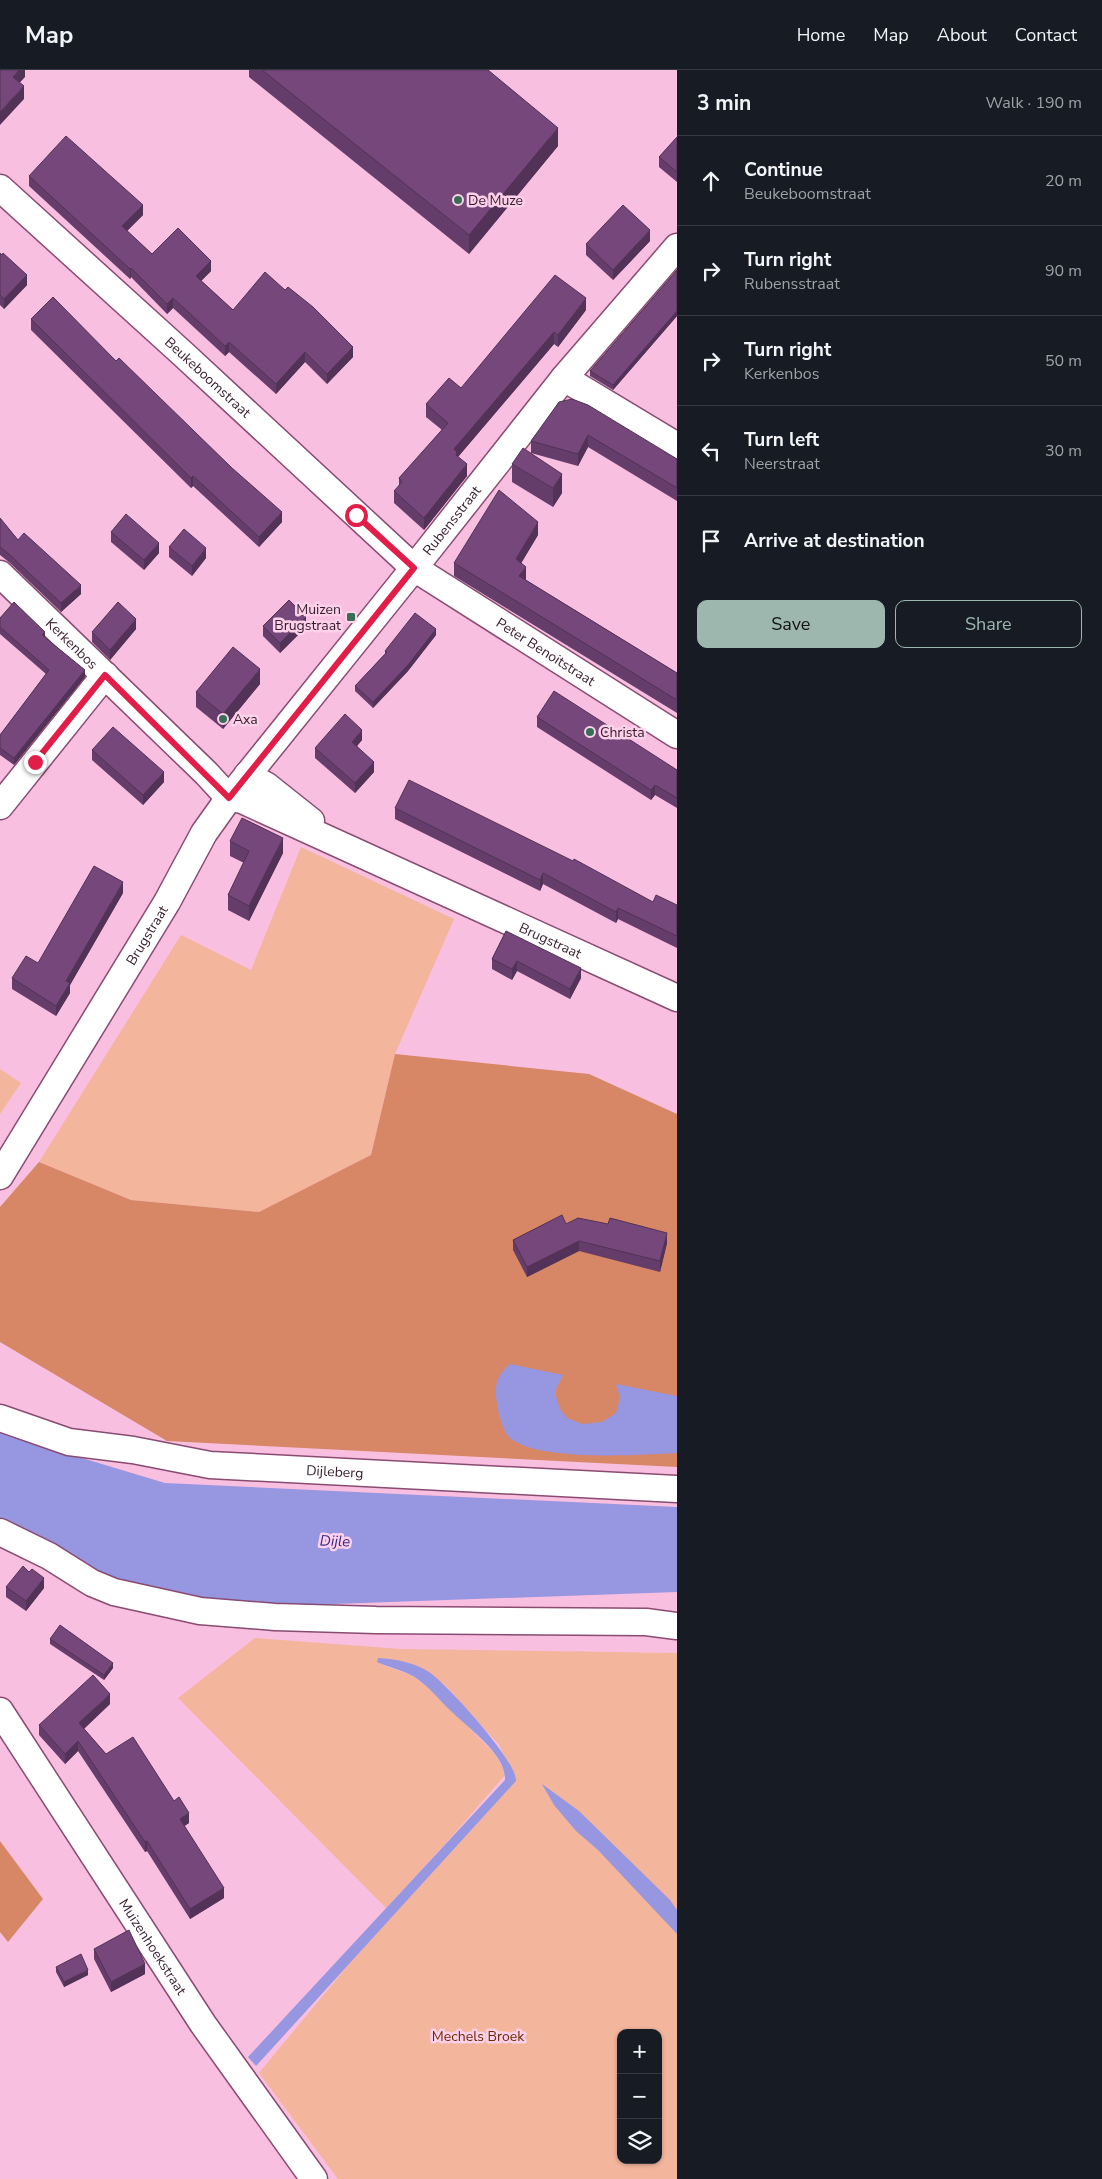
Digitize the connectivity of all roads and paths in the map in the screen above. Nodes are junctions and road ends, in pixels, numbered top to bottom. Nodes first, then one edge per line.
1 (0, 188) edge
2 (677, 247) edge
3 (564, 378) junction
4 (677, 446) edge
5 (414, 568) junction
6 (0, 574) edge
7 (105, 675) junction
8 (677, 735) edge
9 (247, 775) junction
10 (229, 798) junction
11 (0, 806) edge
12 (343, 846) junction
13 (677, 998) edge
14 (0, 1176) edge
15 (0, 1418) edge
16 (677, 1489) edge
17 (0, 1532) edge
18 (677, 1626) edge
19 (0, 1711) edge
20 (314, 2179) edge

1 - 5 street, Beukeboomstraat
2 - 3 street, Rubensstraat
3 - 4 street
3 - 5 street, Rubensstraat
5 - 8 street, Peter Benoitstraat
5 - 9 street, Rubensstraat
6 - 7 street, Kerkenbos
7 - 10 street, Kerkenbos
7 - 11 street
9 - 10 street, Rubensstraat
9 - 12 street, Brugstraat
10 - 12 street, Brugstraat
10 - 14 street, Brugstraat
12 - 13 street, Brugstraat
15 - 16 street, Dijleberg
17 - 18 street
19 - 20 street, Muizenhoekstraat

